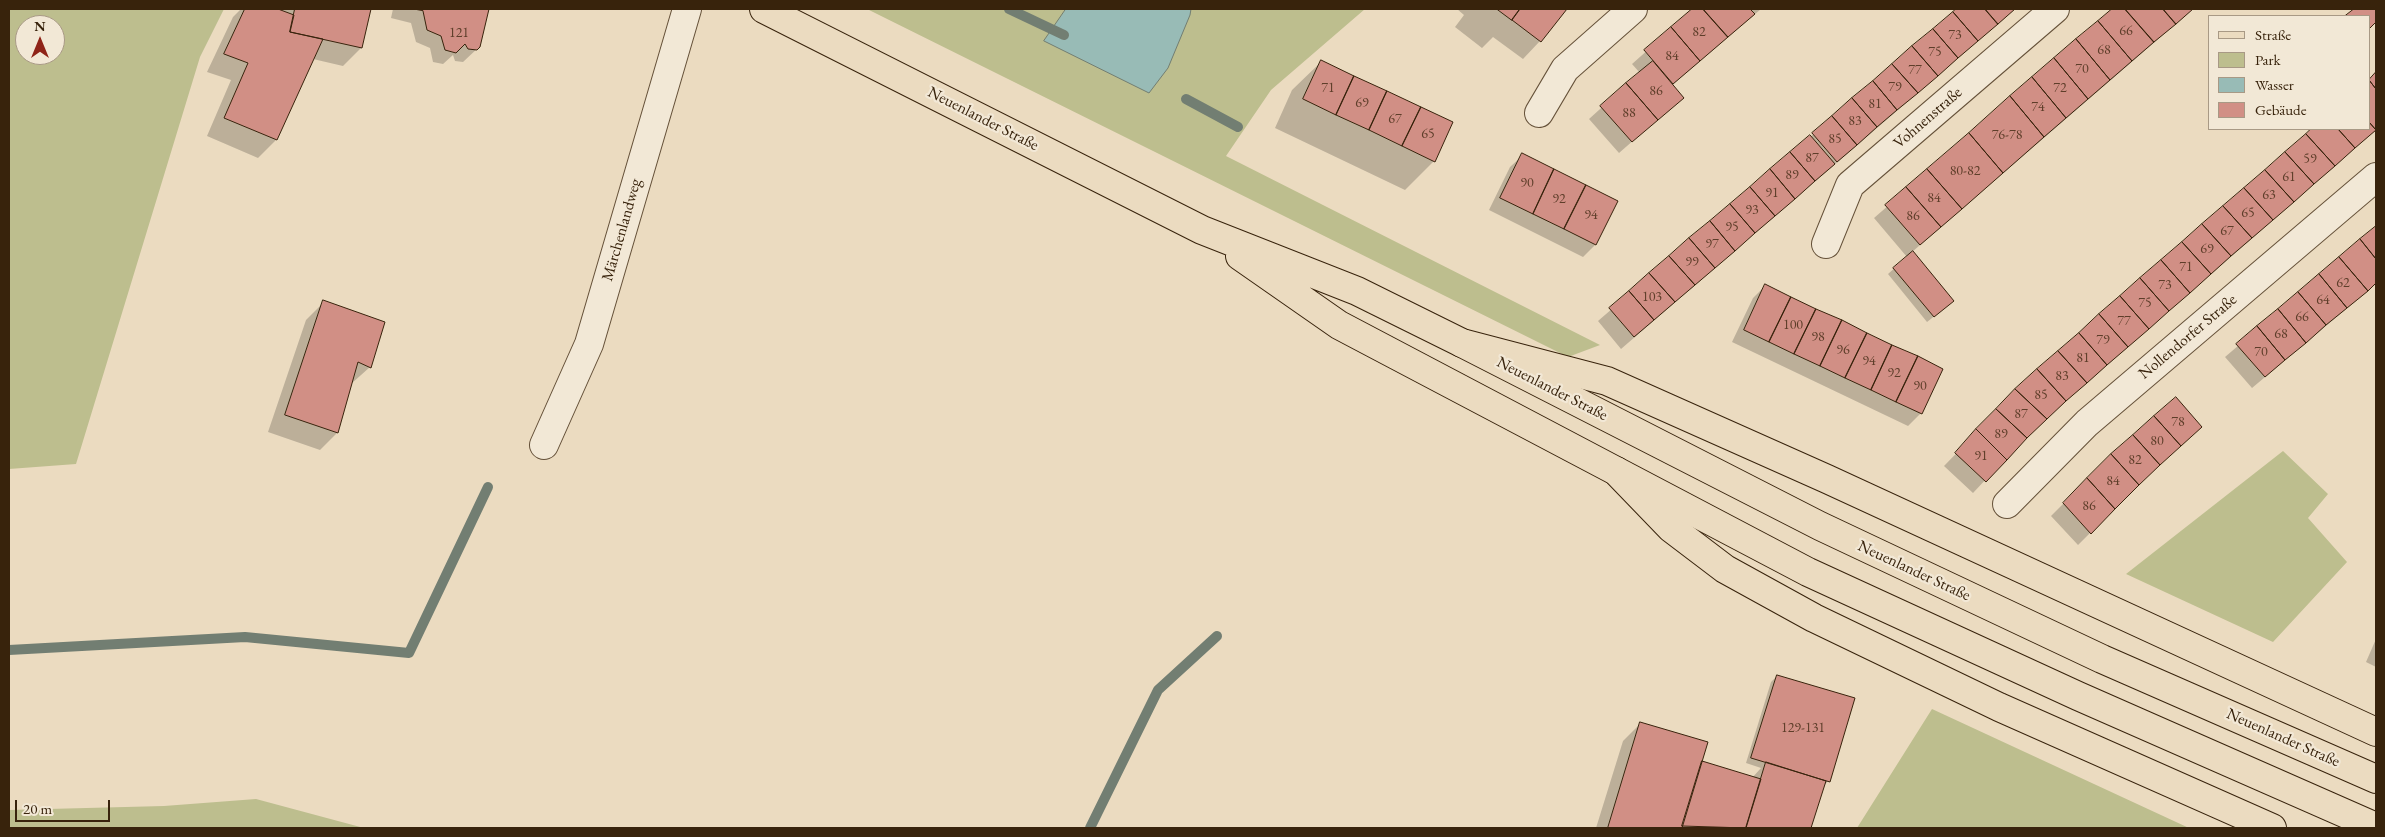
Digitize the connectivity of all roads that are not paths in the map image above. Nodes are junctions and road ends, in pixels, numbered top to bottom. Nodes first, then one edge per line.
1 (686, 9) edge
2 (764, 9) edge
3 (1633, 9) edge
4 (2054, 9) edge
5 (1539, 113) dead end
6 (2376, 177) edge
7 (1202, 230) junction
8 (1826, 244) dead end
9 (1462, 343) junction
10 (544, 445) dead end
11 (1616, 471) junction
12 (2007, 504) dead end
13 (2376, 732) edge
14 (2376, 779) edge
15 (2376, 827) edge
16 (2272, 828) edge

1 - 10 street, Märchenlandweg
2 - 7 main road, Neuenlander Straße
3 - 5 street
4 - 8 street, Vohnenstraße
6 - 12 street, Nollendorfer Straße
7 - 9 main road, Neuenlander Straße
7 - 11 main road, Neuenlander Straße
9 - 13 main road, Neuenlander Straße
9 - 14 main road, Neuenlander Straße
11 - 15 main road, Neuenlander Straße
11 - 16 main road, Neuenlander Straße

